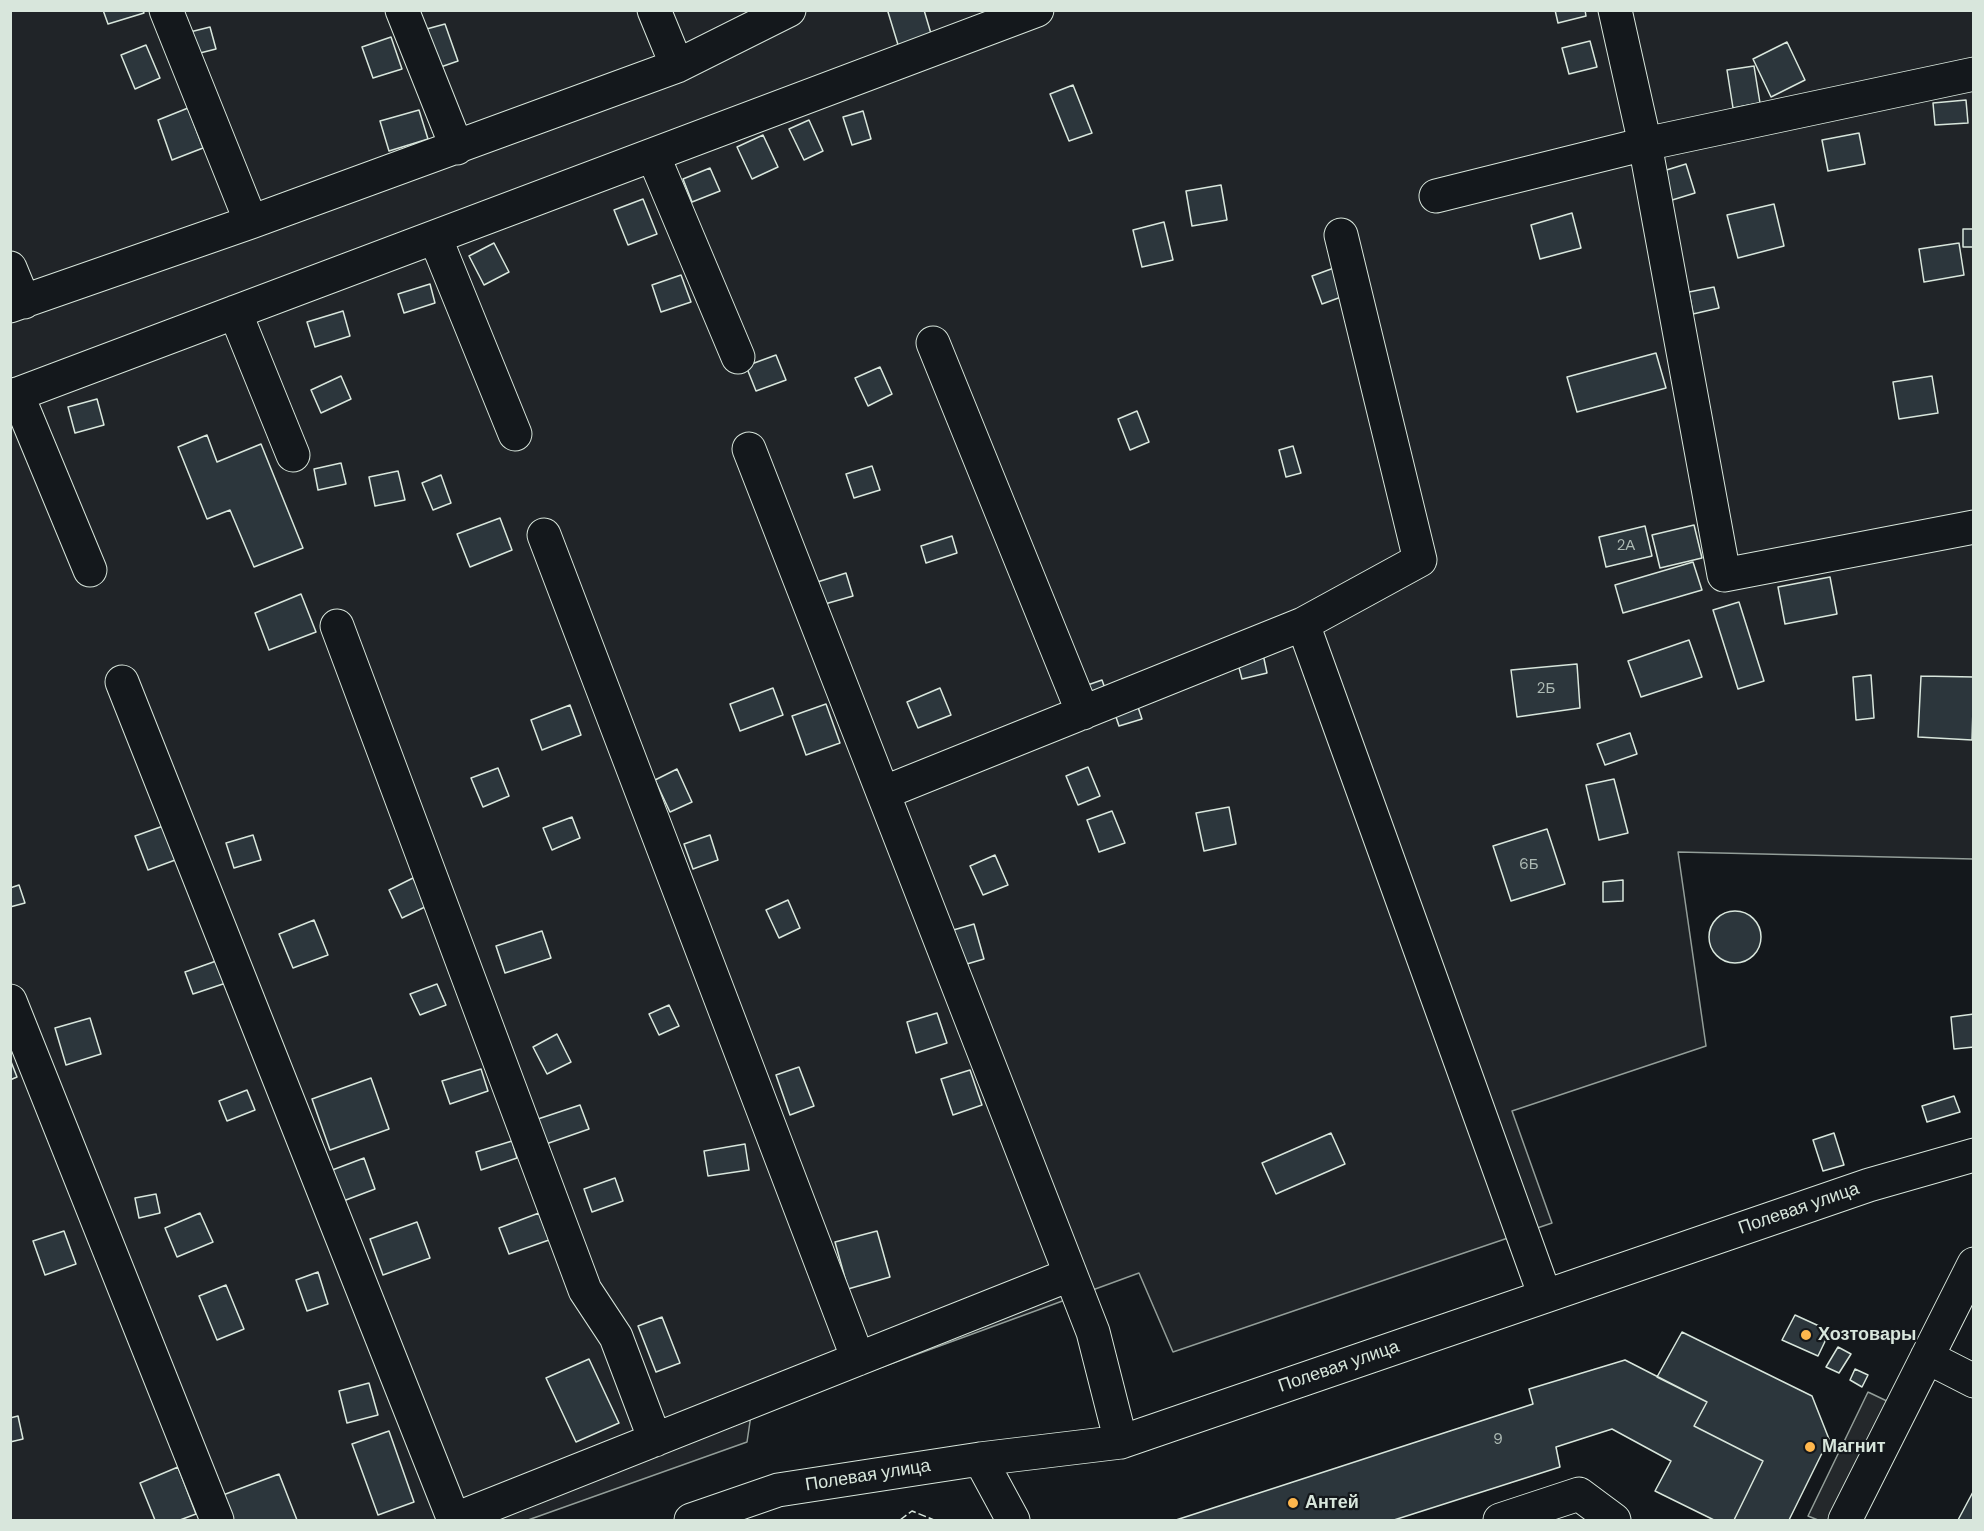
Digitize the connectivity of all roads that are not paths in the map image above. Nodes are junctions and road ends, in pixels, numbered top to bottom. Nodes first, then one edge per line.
1 (166, 10) edge
2 (402, 10) edge
3 (654, 10) edge
4 (789, 10) edge
5 (1037, 10) edge
6 (1615, 10) edge
7 (677, 66) junction
8 (1974, 74) edge
9 (1645, 144) junction
10 (457, 148) junction
11 (653, 155) junction
12 (1436, 196) dead end
13 (251, 222) junction
14 (1341, 235) dead end
15 (435, 237) junction
16 (10, 268) edge
17 (17, 304) edge
18 (235, 312) junction
19 (933, 343) dead end
20 (738, 357) dead end
21 (14, 395) edge
22 (515, 434) dead end
23 (749, 449) dead end
24 (293, 455) dead end
25 (1974, 527) edge
26 (544, 535) dead end
27 (90, 570) dead end
28 (1303, 624) junction
29 (337, 626) dead end
30 (122, 682) dead end
31 (1083, 713) junction
32 (883, 794) junction
33 (10, 1001) edge
34 (1974, 1155) edge
35 (1974, 1264) edge
36 (1069, 1275) junction
37 (1545, 1296) junction
38 (1927, 1357) junction
39 (858, 1359) junction
40 (1974, 1381) edge
41 (655, 1440) junction
42 (1121, 1442) junction
43 (980, 1459) junction
44 (725, 1515) edge
45 (453, 1520) edge
46 (217, 1521) edge
47 (691, 1521) edge
48 (1013, 1521) edge
49 (1500, 1521) edge
50 (1614, 1521) edge
51 (1845, 1521) edge

1 - 13 street
2 - 10 street
3 - 7 street
4 - 7 street
5 - 11 street
6 - 9 street
7 - 10 street
8 - 9 street
9 - 12 street
9 - 25 street
10 - 13 street
11 - 15 street
11 - 20 street
13 - 17 street
14 - 28 street
15 - 18 street
15 - 22 street
16 - 17 street
18 - 21 street
18 - 24 street
19 - 31 street
21 - 27 street
23 - 32 street
26 - 39 street
28 - 31 street
28 - 37 street
29 - 41 street
30 - 45 street
31 - 32 street
32 - 36 street
33 - 46 street
34 - 37 street, Полевая улица
35 - 38 street
36 - 39 street
36 - 42 street
37 - 42 street, Полевая улица
38 - 40 street
38 - 51 street
39 - 41 street
41 - 45 street
42 - 43 street, Полевая улица
43 - 44 street, Полевая улица
43 - 48 street
44 - 47 street, Полевая улица
49 - 50 street

